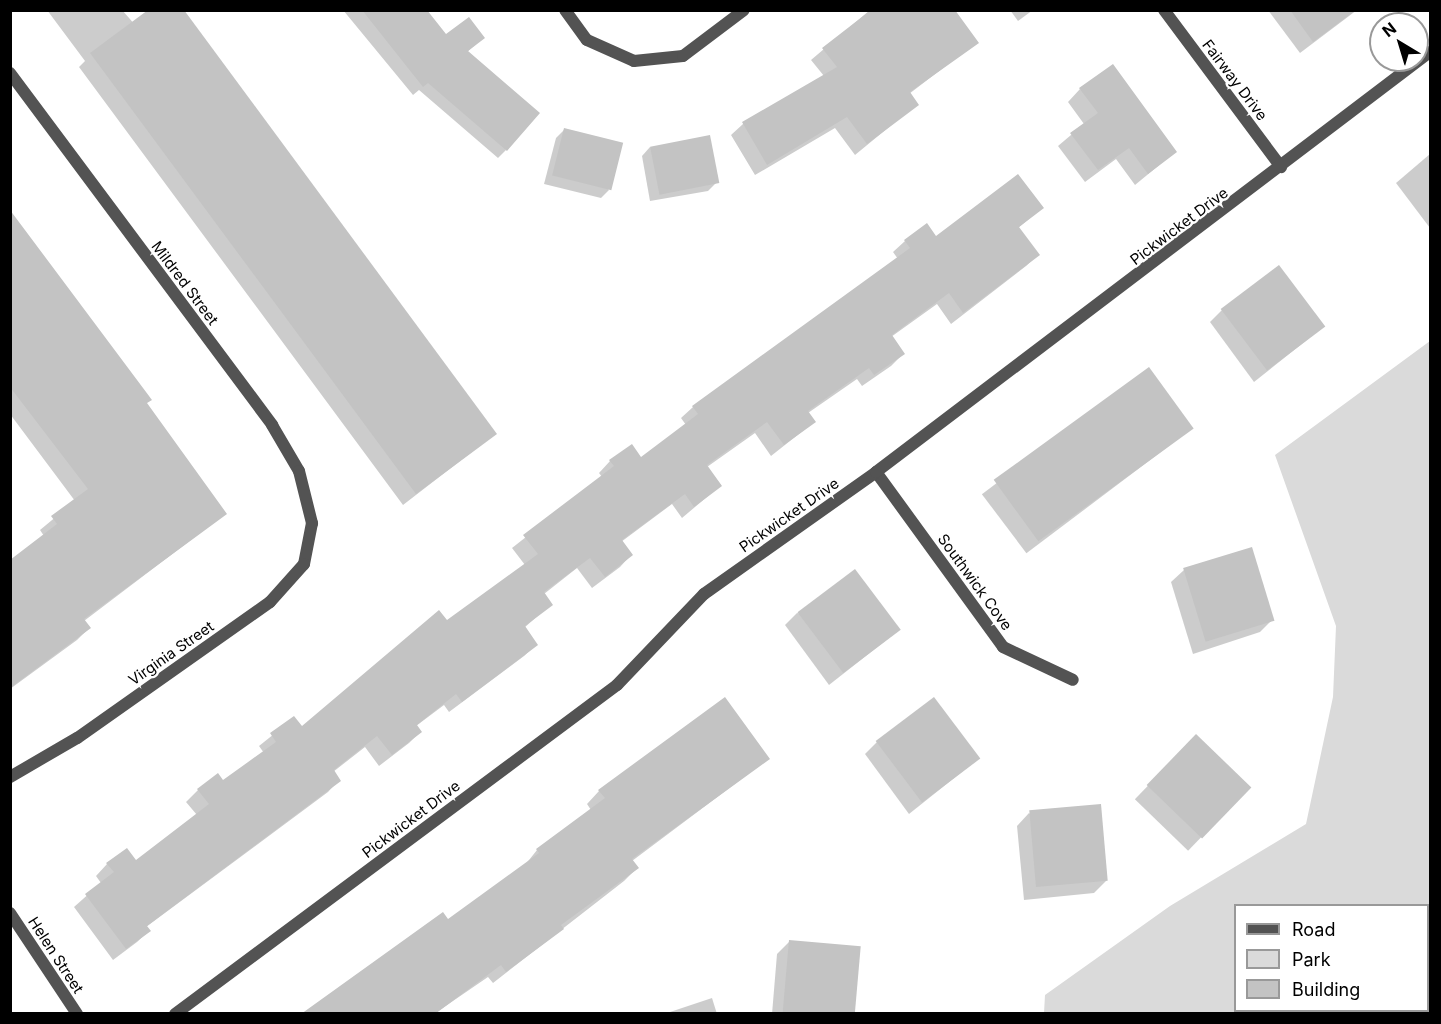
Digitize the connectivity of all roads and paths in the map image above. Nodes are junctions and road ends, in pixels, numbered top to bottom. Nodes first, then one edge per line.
1 (565, 10) edge
2 (744, 10) edge
3 (1164, 10) edge
4 (1431, 52) edge
5 (10, 73) edge
6 (1281, 167) junction
7 (876, 472) junction
8 (312, 523) joint
9 (1073, 680) dead end
10 (10, 777) edge
11 (10, 913) edge
12 (77, 1014) edge
13 (175, 1014) edge

1 - 2 street
3 - 6 street, Fairway Drive
4 - 6 street, Pickwicket Drive
5 - 8 street, Mildred Street
6 - 7 street, Pickwicket Drive
7 - 9 street, Southwick Cove
7 - 13 street, Pickwicket Drive
8 - 10 street, Virginia Street
11 - 12 street, Helen Street

